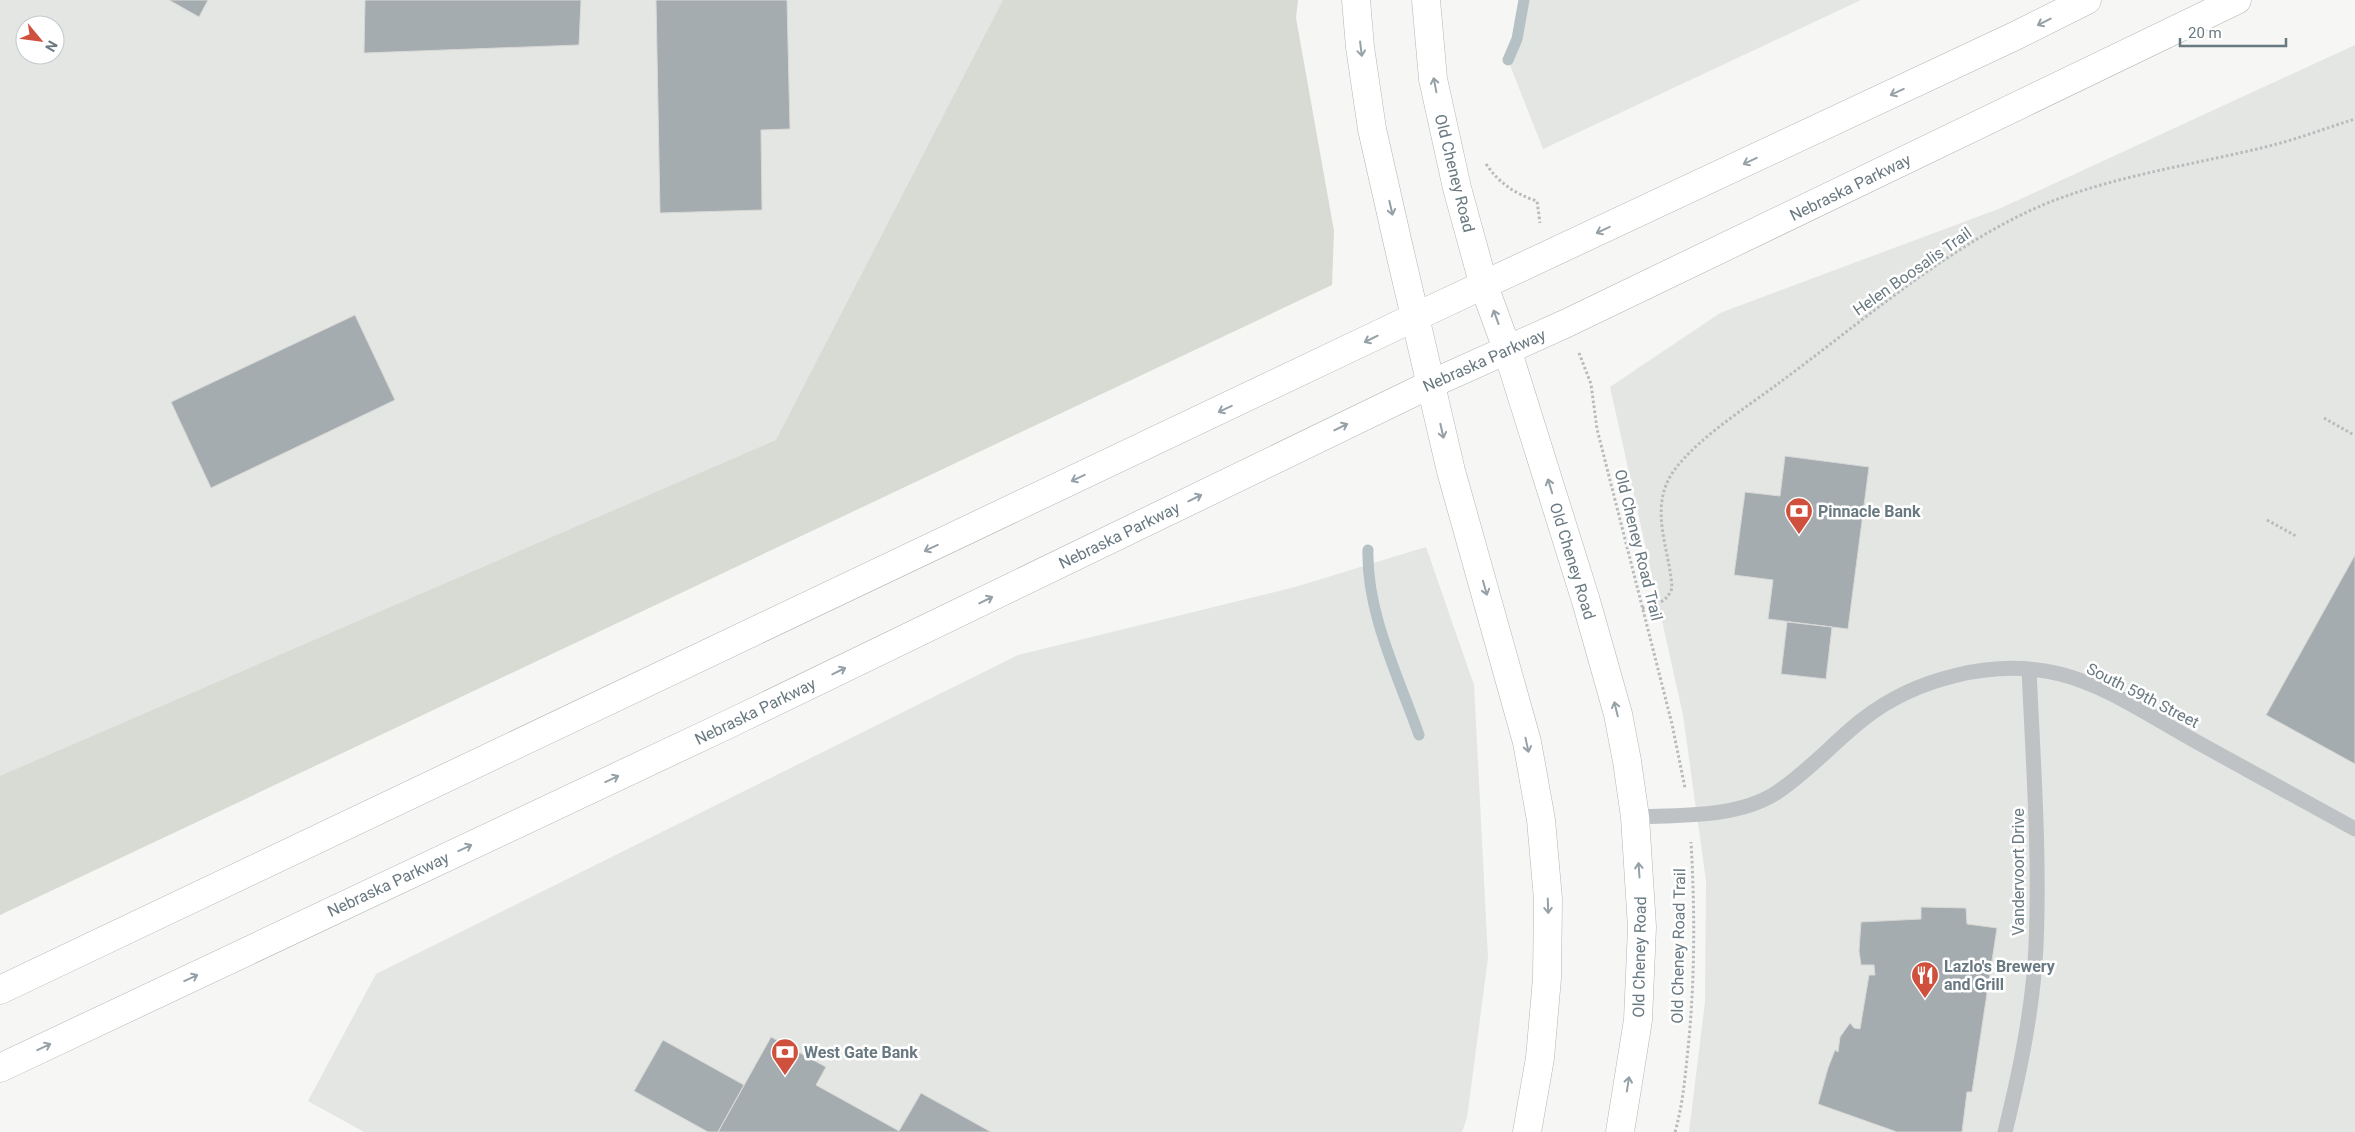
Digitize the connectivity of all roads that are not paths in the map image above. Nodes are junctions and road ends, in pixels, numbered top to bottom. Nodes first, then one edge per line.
1 (1356, 0) edge
2 (1426, 0) edge
3 (2087, 0) edge
4 (2237, 0) edge
5 (1484, 286) junction
6 (1415, 317) junction
7 (1507, 349) junction
8 (1431, 384) junction
9 (2029, 669) junction
10 (1635, 818) junction
11 (2355, 829) edge
12 (0, 990) edge
13 (0, 1068) edge
14 (1527, 1132) edge
15 (1620, 1132) edge
16 (2005, 1132) edge

1 -> 6 main road
5 -> 2 main road, Old Cheney Road
3 -> 5 main road
4 - 7 main road, Nebraska Parkway
5 - 6 main road
7 -> 5 main road, Old Cheney Road
6 - 8 main road
6 -> 12 main road
7 - 8 main road, Nebraska Parkway
10 -> 7 main road, Old Cheney Road
13 -> 8 main road, Nebraska Parkway
8 -> 14 main road
9 - 10 lane, South 59th Street
9 - 11 lane, South 59th Street
9 - 16 lane, Vandervoort Drive
15 -> 10 main road, Old Cheney Road

